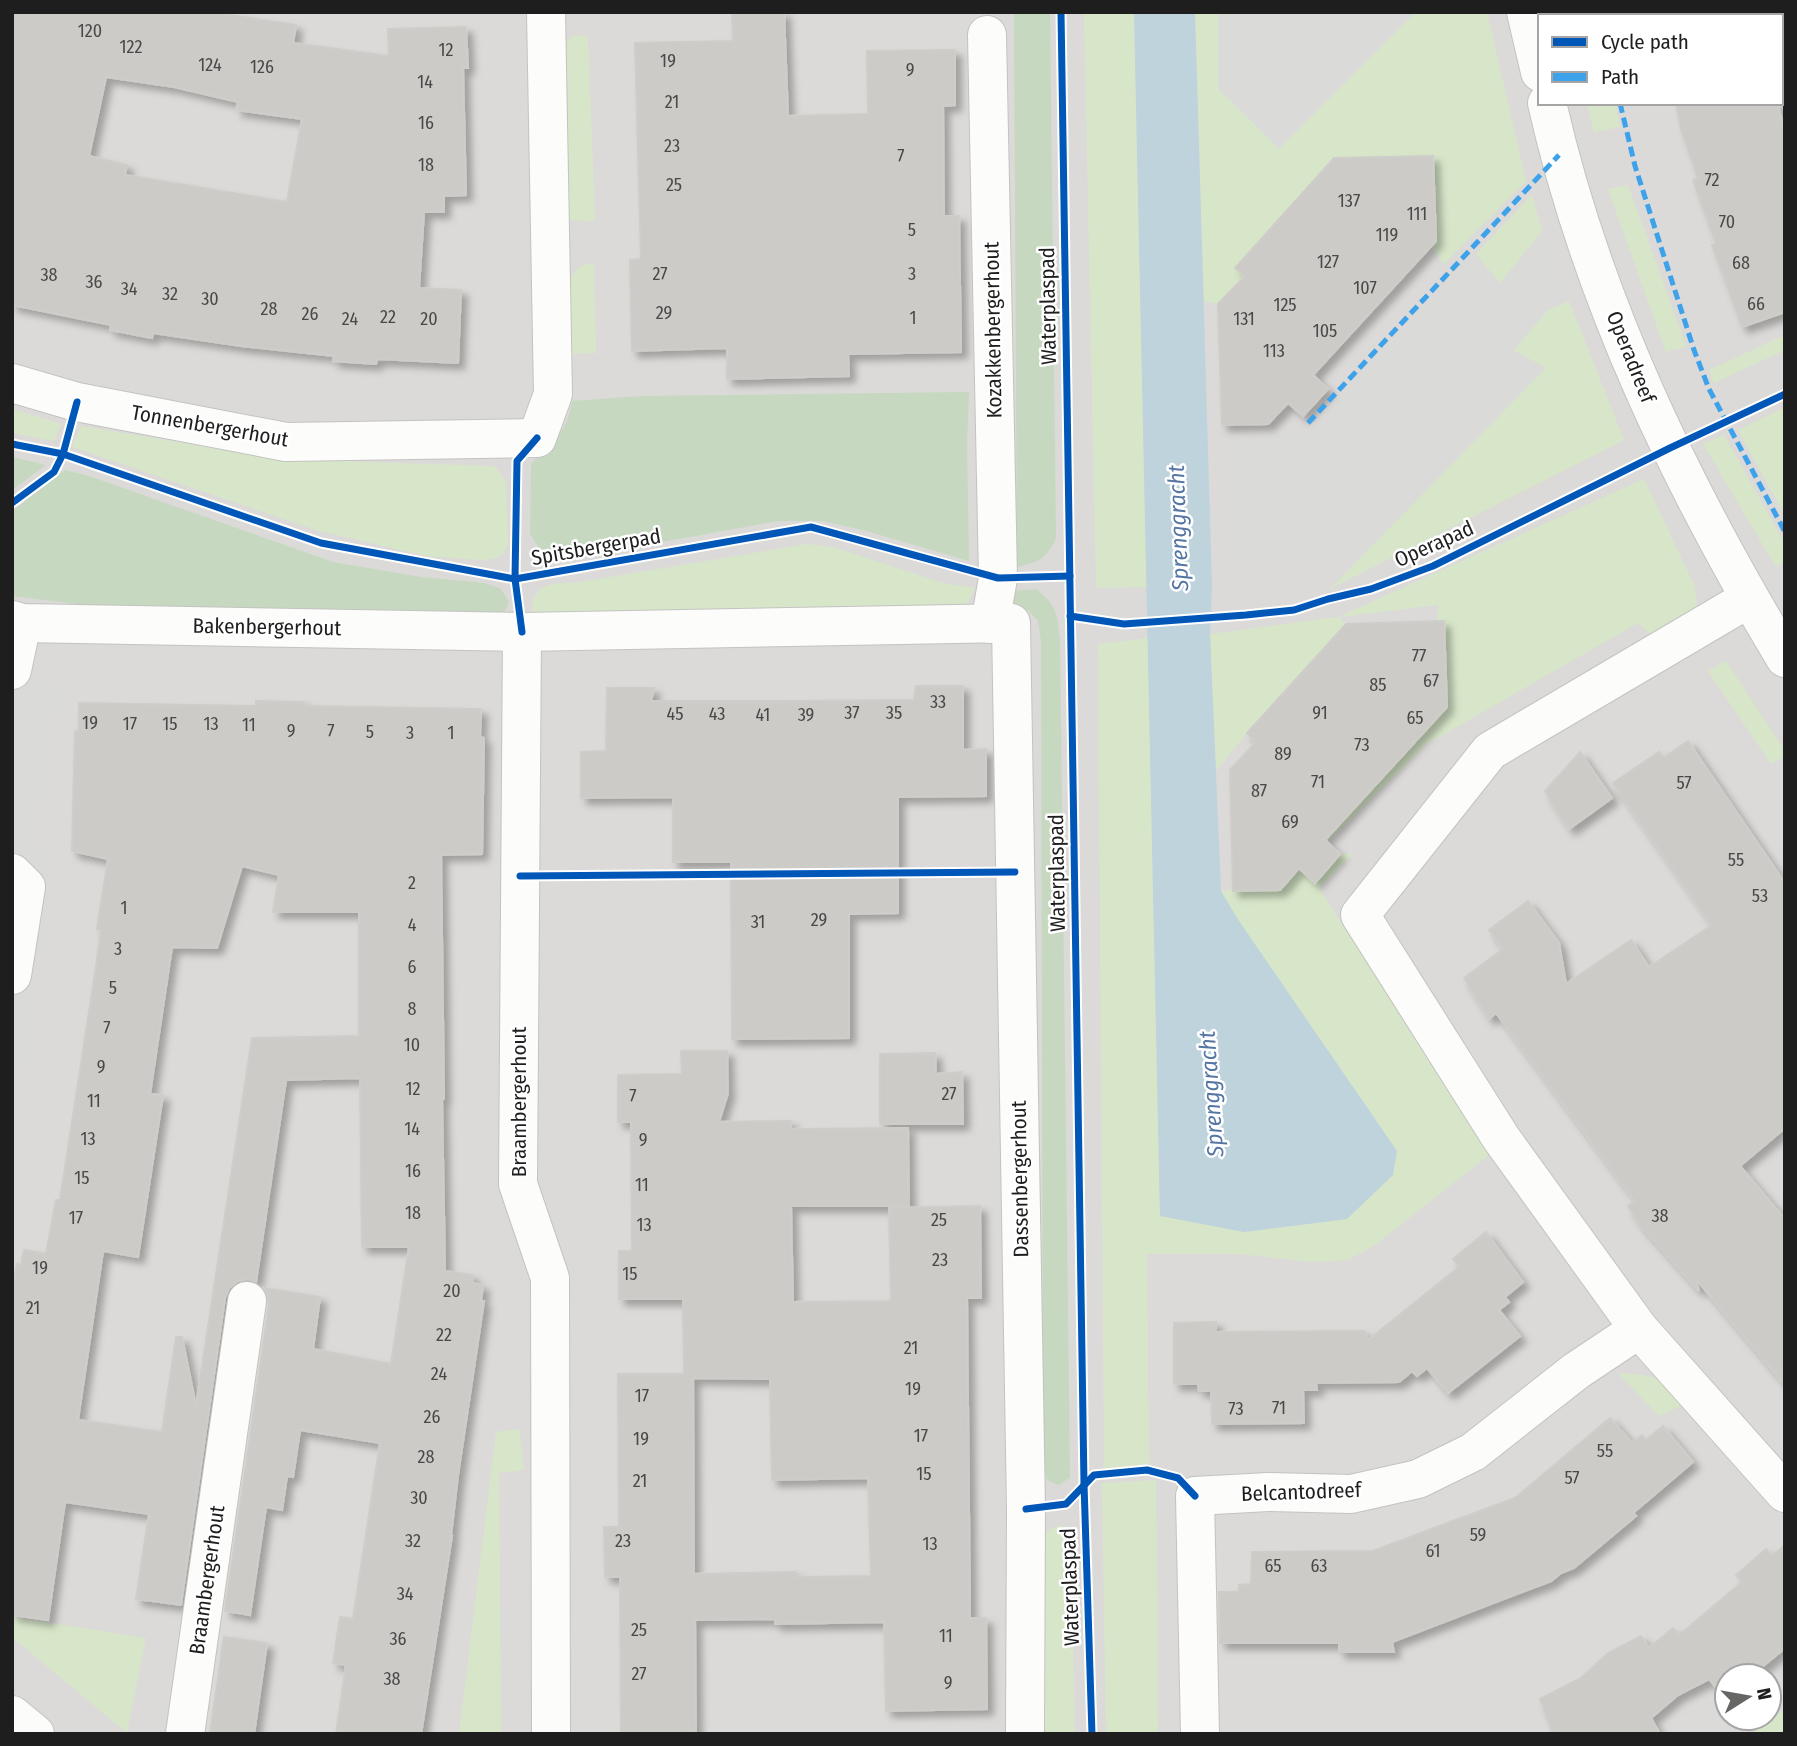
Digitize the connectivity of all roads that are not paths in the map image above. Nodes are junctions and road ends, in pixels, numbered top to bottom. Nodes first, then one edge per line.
1 (546, 12) edge
2 (1526, 12) edge
3 (987, 35) dead end
4 (1538, 63) edge
5 (1547, 105) edge
6 (12, 383) edge
7 (1748, 599) junction
8 (17, 621) edge
9 (1001, 624) junction
10 (522, 632) junction
11 (1785, 658) edge
12 (12, 670) edge
13 (12, 873) edge
14 (12, 975) edge
15 (247, 1301) dead end
16 (1639, 1329) junction
17 (1785, 1493) edge
18 (12, 1715) edge
19 (35, 1734) edge
20 (185, 1734) edge
21 (551, 1734) edge
22 (1025, 1734) edge
23 (1200, 1734) edge

1 - 6 street, Tonnenbergerhout
2 - 4 street
3 - 9 street, Kozakkenbergerhout
5 - 7 street, Operadreef
7 - 11 street, Operadreef
7 - 16 street
8 - 10 street, Bakenbergerhout
8 - 12 street
9 - 10 street
9 - 22 street, Dassenbergerhout
10 - 21 street, Braambergerhout
13 - 14 street
15 - 20 street, Braambergerhout
16 - 17 street
16 - 23 street, Belcantodreef
18 - 19 street

